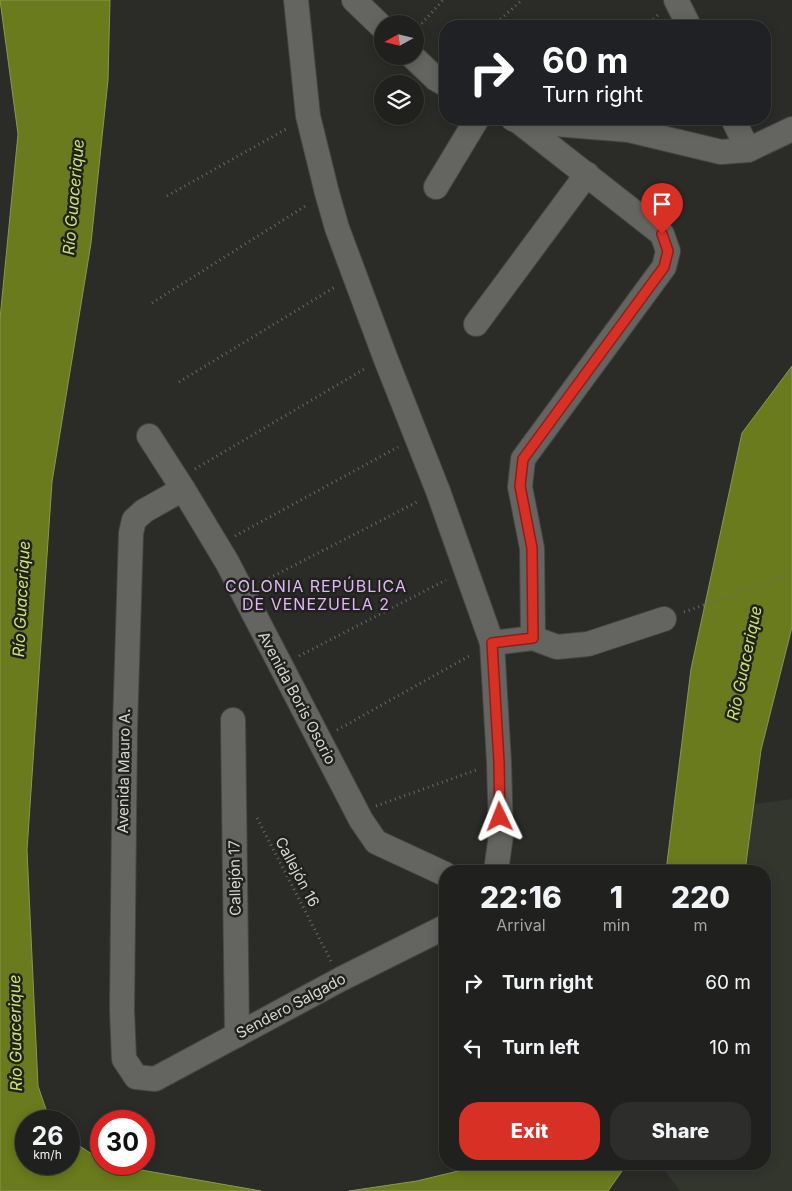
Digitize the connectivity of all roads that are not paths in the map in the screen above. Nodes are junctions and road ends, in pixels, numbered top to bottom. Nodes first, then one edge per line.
1 (296, 0) edge
2 (354, 0) edge
3 (676, 0) edge
4 (374, 19) edge
5 (686, 20) edge
6 (421, 65) edge
7 (439, 81) edge
8 (473, 125) edge
9 (523, 125) edge
10 (572, 125) edge
11 (736, 125) edge
12 (792, 129) edge
13 (748, 150) junction
14 (587, 174) junction
15 (436, 187) dead end
16 (476, 324) dead end
17 (149, 436) dead end
18 (180, 484) junction
19 (664, 619) road end
20 (533, 638) junction
21 (492, 643) junction
22 (233, 720) dead end
23 (497, 865) edge
24 (439, 871) edge
25 (439, 930) edge
26 (237, 1035) junction
27 (136, 1077) joint

1 - 21 street
2 - 4 street
3 - 5 street
6 - 7 street
8 - 15 street
9 - 14 street
10 - 13 street
11 - 13 street
12 - 13 street
14 - 16 street
14 - 20 street
17 - 18 street, Avenida Boris Osorio
18 - 24 street, Avenida Boris Osorio
18 - 27 street, Avenida Mauro A.
19 - 20 street
20 - 21 street
21 - 23 street
22 - 26 street, Callejón 17
25 - 26 street, Sendero Salgado
26 - 27 street, Sendero Salgado

